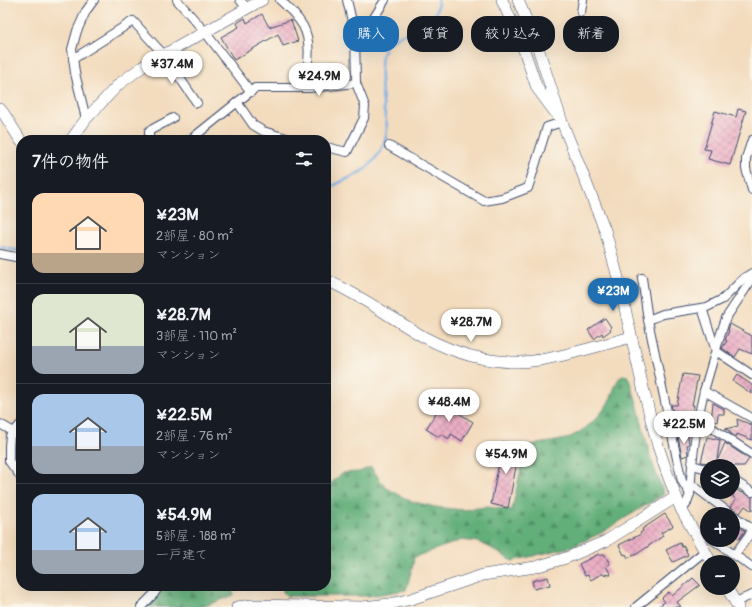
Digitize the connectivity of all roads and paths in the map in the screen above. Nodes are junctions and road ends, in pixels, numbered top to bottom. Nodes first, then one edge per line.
1 (94, 0) edge
2 (176, 0) edge
3 (262, 0) edge
4 (280, 0) edge
5 (347, 0) edge
6 (385, 0) edge
7 (502, 0) edge
8 (518, 0) edge
9 (583, 0) edge
10 (244, 4) edge
11 (582, 12) dead end
12 (351, 16) edge
13 (375, 16) edge
14 (205, 32) junction
15 (355, 52) edge
16 (164, 55) junction
17 (73, 59) junction
18 (356, 83) junction
19 (304, 88) junction
20 (251, 92) junction
21 (237, 102) junction
22 (197, 103) dead end
23 (0, 109) edge
24 (173, 118) dead end
25 (86, 119) junction
26 (562, 122) junction
27 (261, 130) junction
28 (18, 135) edge
29 (78, 135) edge
30 (149, 135) edge
31 (196, 135) edge
32 (261, 135) edge
33 (277, 135) edge
34 (752, 140) edge
35 (389, 146) dead end
36 (331, 148) edge
37 (752, 190) edge
38 (0, 254) edge
39 (16, 257) edge
40 (752, 273) edge
41 (642, 278) dead end
42 (752, 279) edge
43 (331, 282) edge
44 (702, 308) junction
45 (648, 320) junction
46 (631, 337) junction
47 (716, 351) junction
48 (752, 375) edge
49 (704, 391) junction
50 (752, 418) edge
51 (697, 423) junction
52 (0, 424) edge
53 (16, 430) edge
54 (14, 432) junction
55 (752, 454) edge
56 (692, 465) junction
57 (700, 467) edge
58 (16, 470) edge
59 (691, 484) junction
60 (740, 484) edge
61 (752, 492) edge
62 (690, 494) junction
63 (676, 498) junction
64 (721, 507) edge
65 (681, 509) junction
66 (740, 521) edge
67 (752, 530) edge
68 (724, 547) edge
69 (703, 548) junction
70 (735, 554) junction
71 (708, 555) edge
72 (752, 567) edge
73 (156, 591) edge
74 (731, 595) edge
75 (752, 596) edge
76 (736, 604) edge
77 (141, 607) edge
78 (238, 607) edge
79 (636, 607) edge

1 - 17 street
2 - 14 street
3 - 10 street
4 - 19 street
5 - 12 street
6 - 13 street
7 - 26 street
8 - 26 street
9 - 11 street
10 - 14 street
14 - 16 street
14 - 20 street
15 - 18 street
16 - 17 street
16 - 22 street
16 - 25 street
17 - 25 street
18 - 19 street
18 - 36 street
19 - 20 street
20 - 21 street
21 - 27 street
21 - 31 street
23 - 28 street
24 - 30 street
25 - 29 street
26 - 35 street
26 - 46 street
27 - 32 street
27 - 33 street
34 - 37 street
38 - 39 street
40 - 44 street
41 - 45 street
42 - 47 street
43 - 46 street
44 - 45 street
44 - 47 street
45 - 62 street
46 - 63 street
47 - 48 street
47 - 49 street
49 - 50 street
49 - 51 street
51 - 55 street
51 - 56 street
52 - 54 street
53 - 54 street
54 - 58 street
56 - 57 street
56 - 59 street
59 - 62 street
59 - 64 street
60 - 61 street
62 - 65 street
63 - 65 street
63 - 78 street
65 - 69 street
66 - 67 street
67 - 70 street
68 - 70 street
69 - 71 street
69 - 79 street
70 - 72 street
73 - 77 street
74 - 76 street
75 - 76 street

